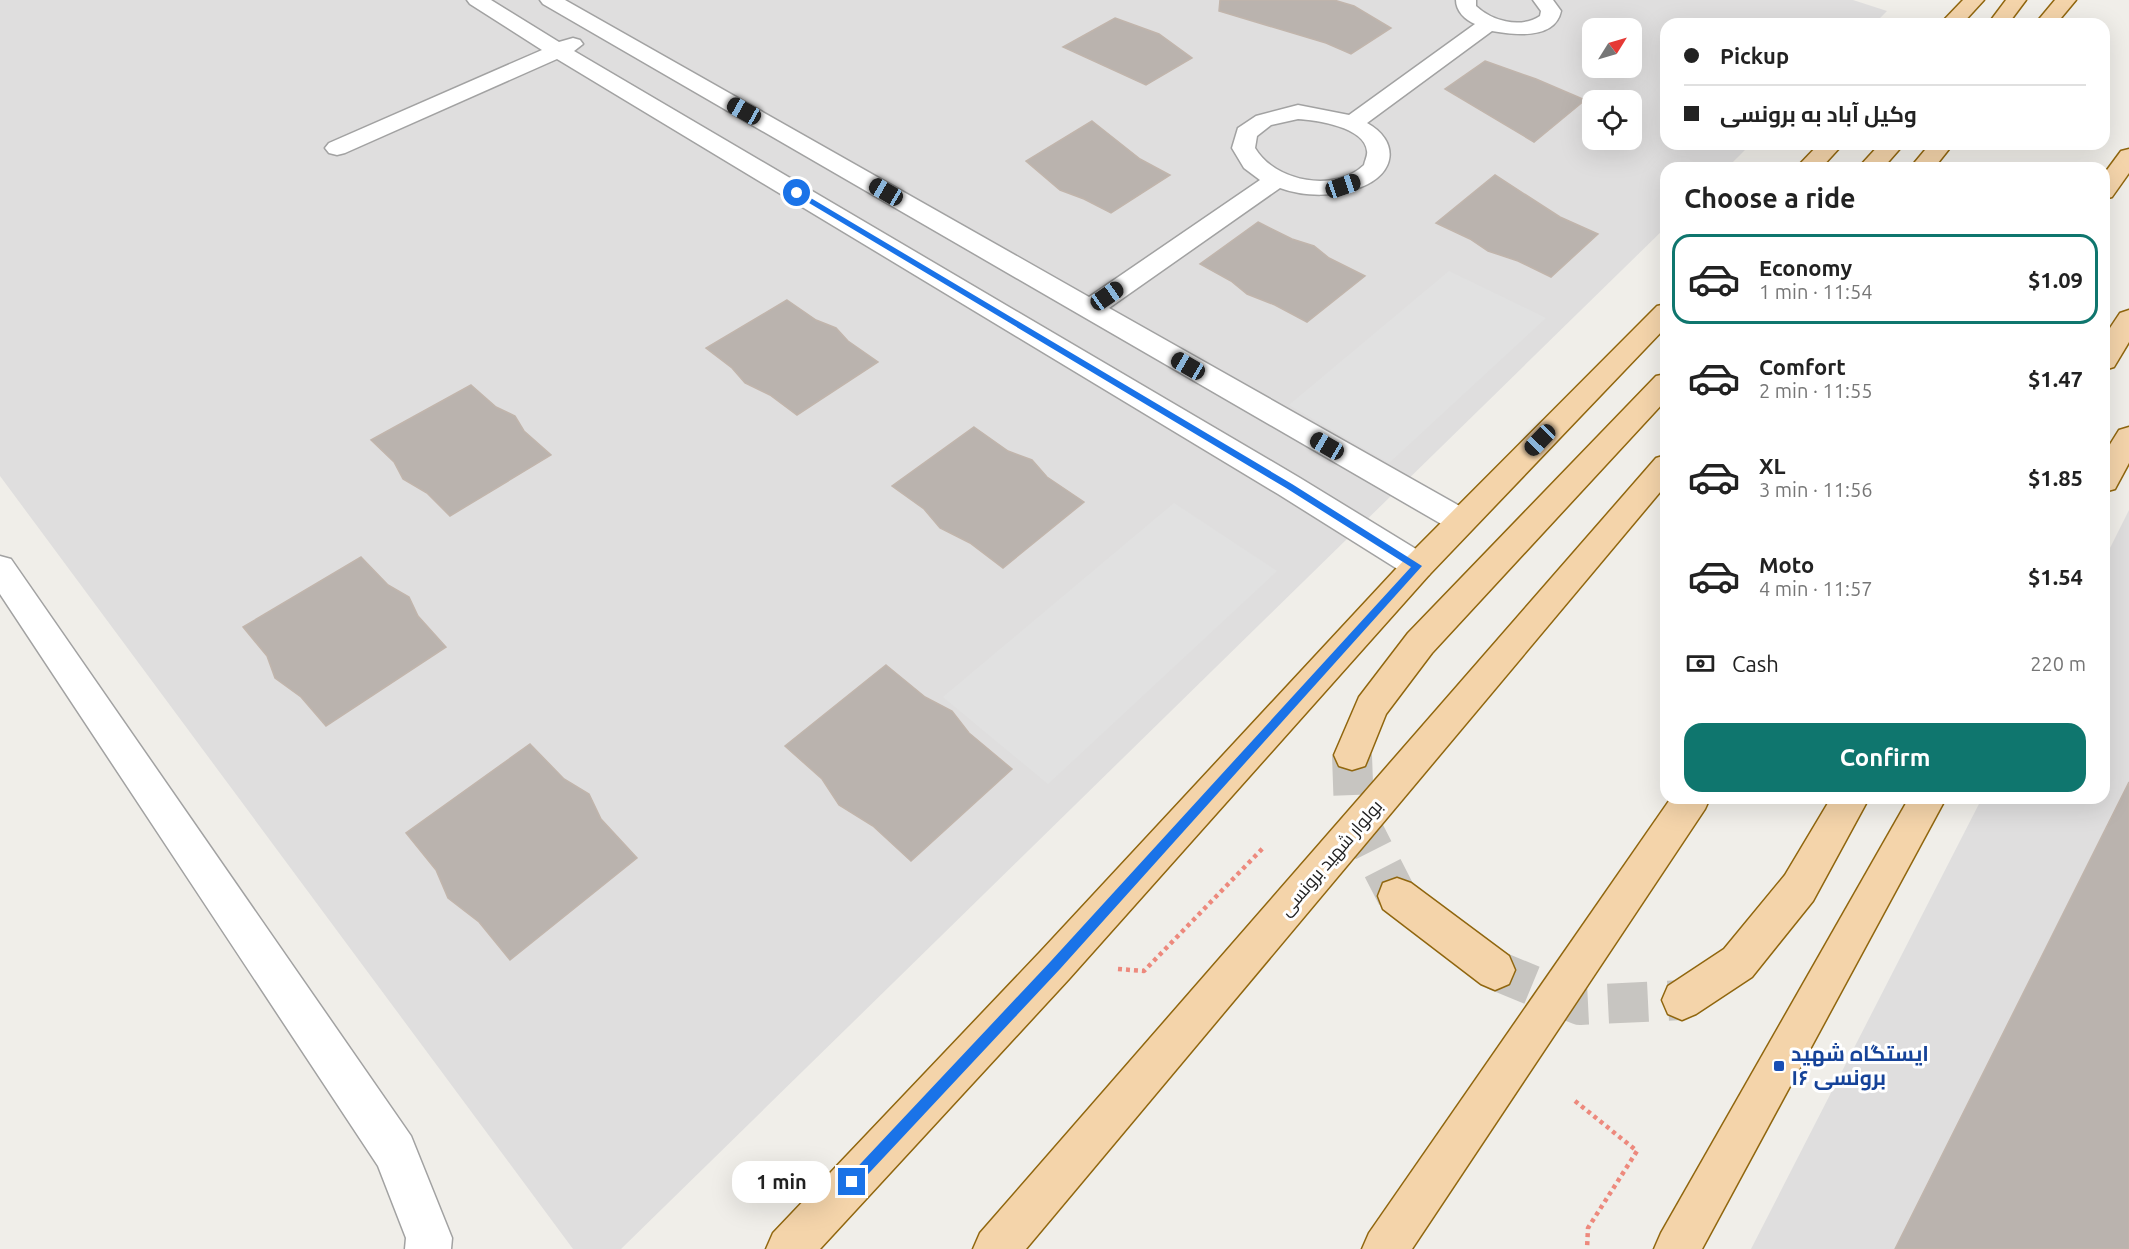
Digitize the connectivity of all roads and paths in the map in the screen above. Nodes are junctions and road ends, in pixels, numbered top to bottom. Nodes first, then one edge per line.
1 (477, 0) edge
2 (549, 0) edge
3 (1466, 0) edge
4 (1543, 0) edge
5 (1974, 0) edge
6 (2016, 0) edge
7 (2066, 0) edge
8 (1956, 18) edge
9 (2002, 18) edge
10 (2050, 18) edge
11 (1488, 24) junction
12 (603, 32) junction
13 (558, 51) junction
14 (764, 122) junction
15 (1352, 123) junction
16 (715, 144) junction
17 (336, 148) dead end
18 (1826, 150) edge
19 (1887, 150) edge
20 (1937, 150) edge
21 (2129, 156) edge
22 (1814, 162) edge
23 (1876, 162) edge
24 (1927, 162) edge
25 (1275, 180) junction
26 (2110, 183) edge
27 (1089, 309) junction
28 (1660, 318) edge
29 (2129, 319) edge
30 (2110, 352) edge
31 (1660, 389) edge
32 (2129, 437) edge
33 (2110, 470) edge
34 (1660, 473) edge
35 (1461, 521) junction
36 (1418, 566) junction
37 (0, 568) edge
38 (1352, 755) tunnel mouth
39 (1688, 804) edge
40 (1848, 804) edge
41 (1925, 804) edge
42 (1263, 848) dead end
43 (1396, 896) tunnel mouth
44 (1495, 970) tunnel mouth
45 (1144, 971) dead end
46 (1682, 1000) tunnel mouth
47 (1575, 1101) dead end
48 (428, 1249) edge
49 (789, 1249) edge
50 (996, 1249) edge
51 (1384, 1249) edge
52 (1587, 1249) edge
53 (1677, 1249) edge

1 - 13 street
2 - 12 street
3 - 11 street
4 - 11 street
5 - 8 main road
6 - 9 main road
7 - 10 main road
11 - 15 street
12 - 13 street
12 - 14 street
13 - 16 street
13 - 17 street
14 - 16 street
14 - 27 street
15 - 25 street
15 - 25 street
16 - 36 street
18 - 22 main road
19 - 23 main road
20 - 24 main road
21 - 26 main road
25 - 27 street
27 - 35 street
28 - 35 main road
29 - 30 main road
31 - 38 main road
32 - 33 main road
34 - 50 main road, بولوار شهید برونسی
35 - 36 main road
36 - 49 main road
37 - 48 street
39 - 51 main road
40 - 46 main road
41 - 53 main road
42 - 45 path
43 - 44 main road
47 - 52 path

